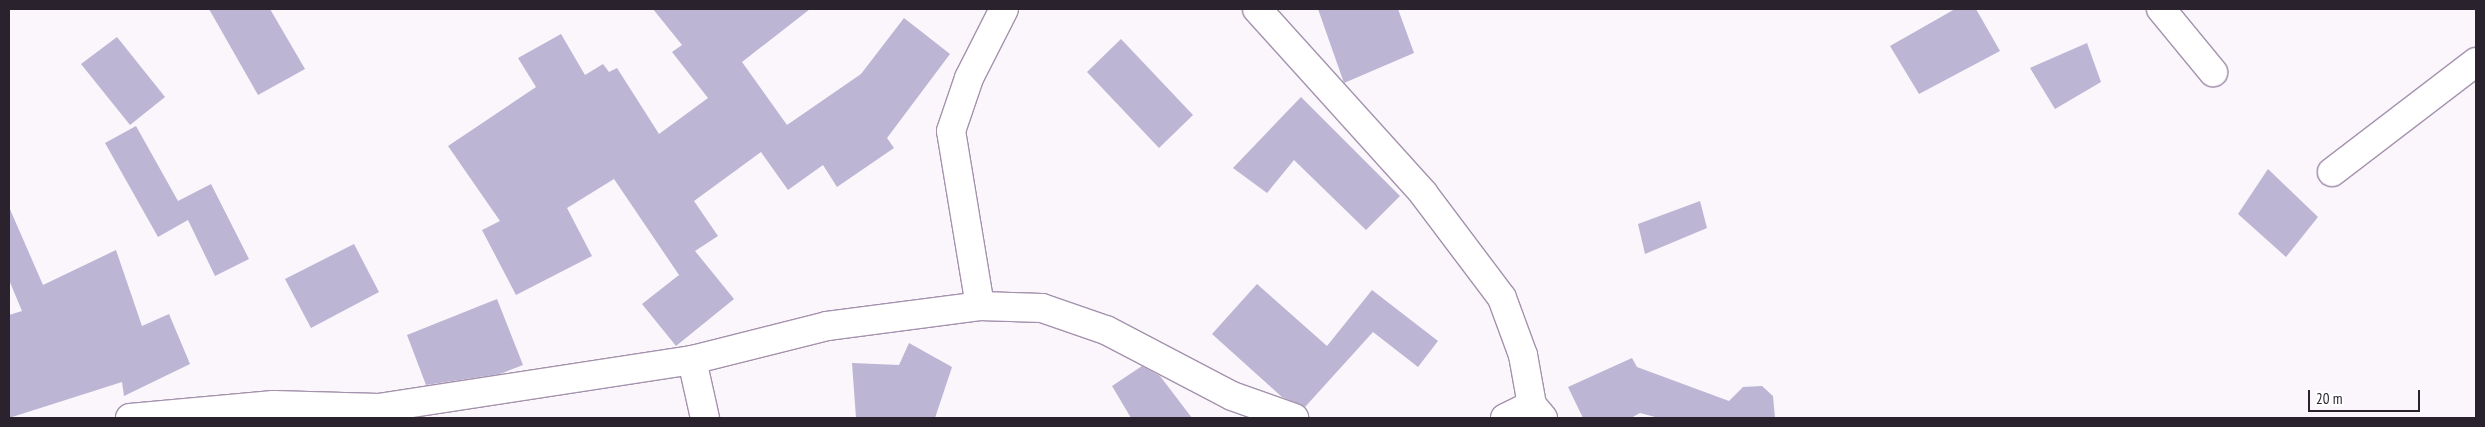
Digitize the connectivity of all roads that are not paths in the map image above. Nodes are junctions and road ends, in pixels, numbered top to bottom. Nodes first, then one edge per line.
1 (1004, 9) edge
2 (1257, 9) edge
3 (2161, 9) edge
4 (2476, 62) edge
5 (2213, 72) dead end
6 (2332, 172) dead end
7 (980, 306) junction
8 (692, 360) junction
9 (1537, 412) edge
10 (130, 418) edge
11 (705, 418) edge
12 (1294, 418) edge
13 (1505, 418) edge

1 - 7 street
2 - 9 street
3 - 5 street
4 - 6 street
7 - 8 street
7 - 12 street
8 - 10 street
8 - 11 street
9 - 13 street

